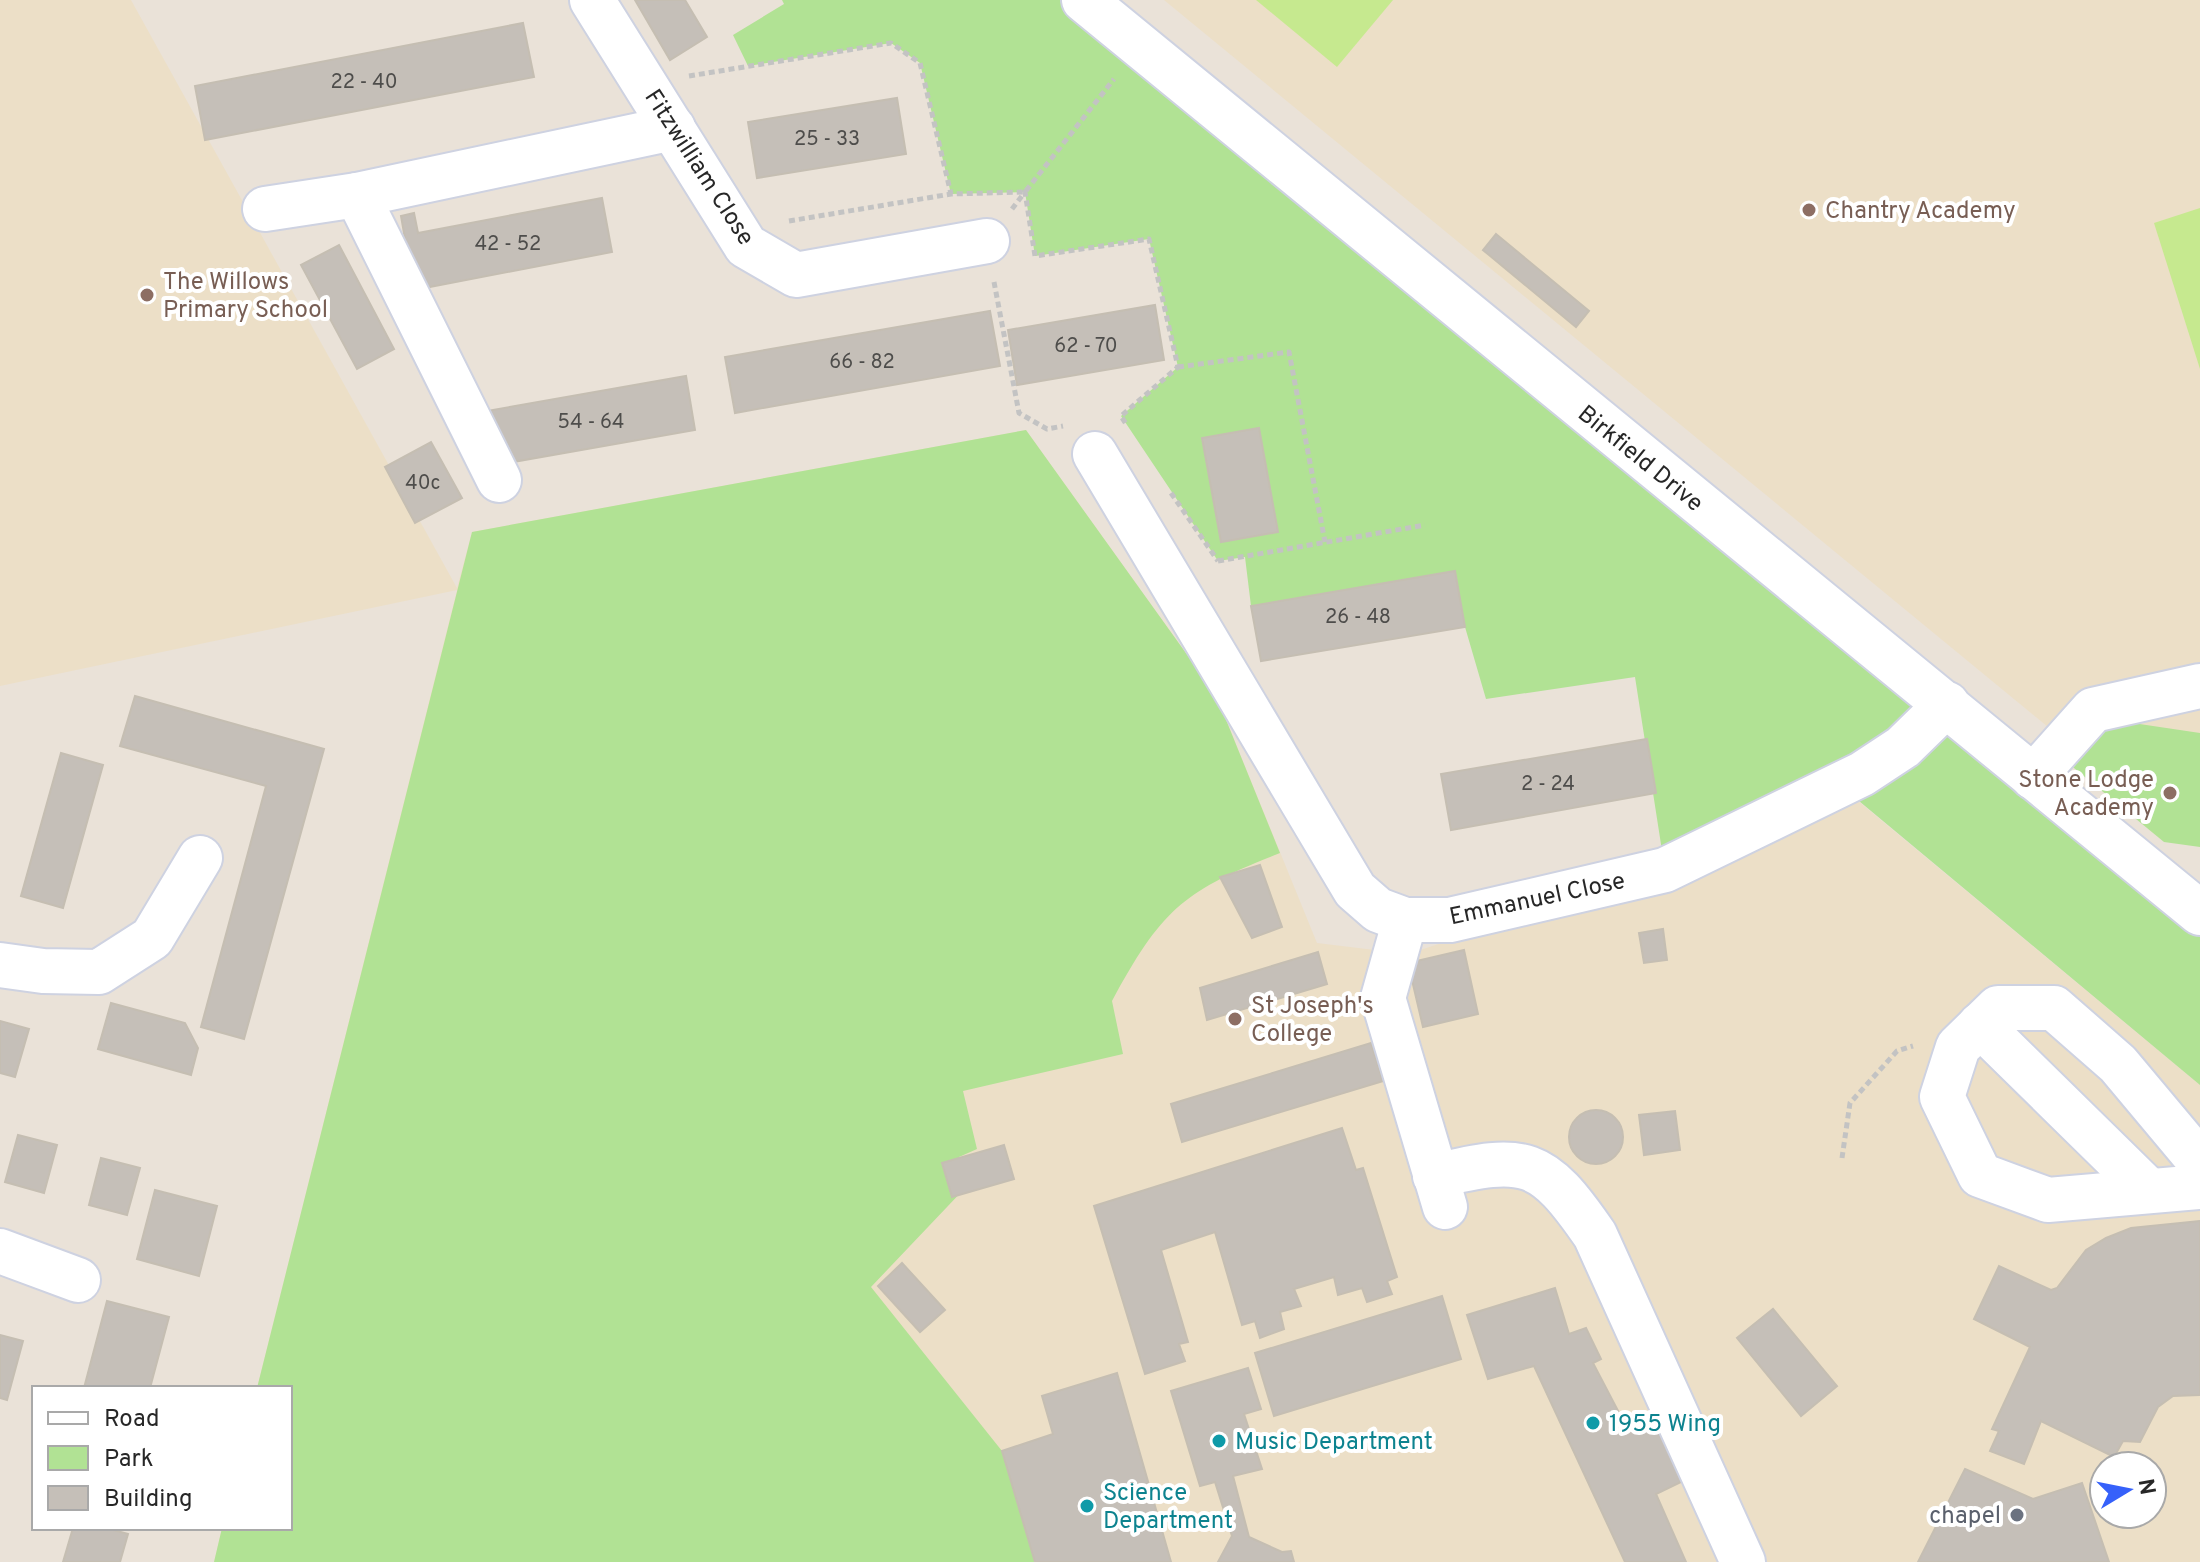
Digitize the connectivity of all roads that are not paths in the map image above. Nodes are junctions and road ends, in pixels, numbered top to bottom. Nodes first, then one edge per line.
1 (592, 0) edge
2 (1084, 0) edge
3 (673, 128) junction
4 (357, 195) junction
5 (265, 209) dead end
6 (987, 241) road end
7 (1095, 454) road end
8 (499, 480) dead end
9 (2200, 686) edge
10 (1947, 704) junction
11 (2033, 777) junction
12 (200, 858) dead end
13 (2200, 913) edge
14 (1405, 920) junction
15 (0, 965) edge
16 (1969, 1036) junction
17 (2200, 1162) edge
18 (2200, 1187) edge
19 (2147, 1189) junction
20 (0, 1251) edge
21 (78, 1280) dead end
22 (1743, 1562) edge

1 - 3 street, Fitzwilliam Close
2 - 10 street, Birkfield Drive
3 - 4 street
3 - 6 street, Fitzwilliam Close
4 - 5 street
4 - 8 street
7 - 14 street, Emmanuel Close
9 - 11 street
10 - 11 street, Birkfield Drive
10 - 14 street, Emmanuel Close
11 - 13 street, Birkfield Drive
12 - 15 street
14 - 22 street
16 - 17 street
16 - 19 street
16 - 19 street
18 - 19 street
20 - 21 street

